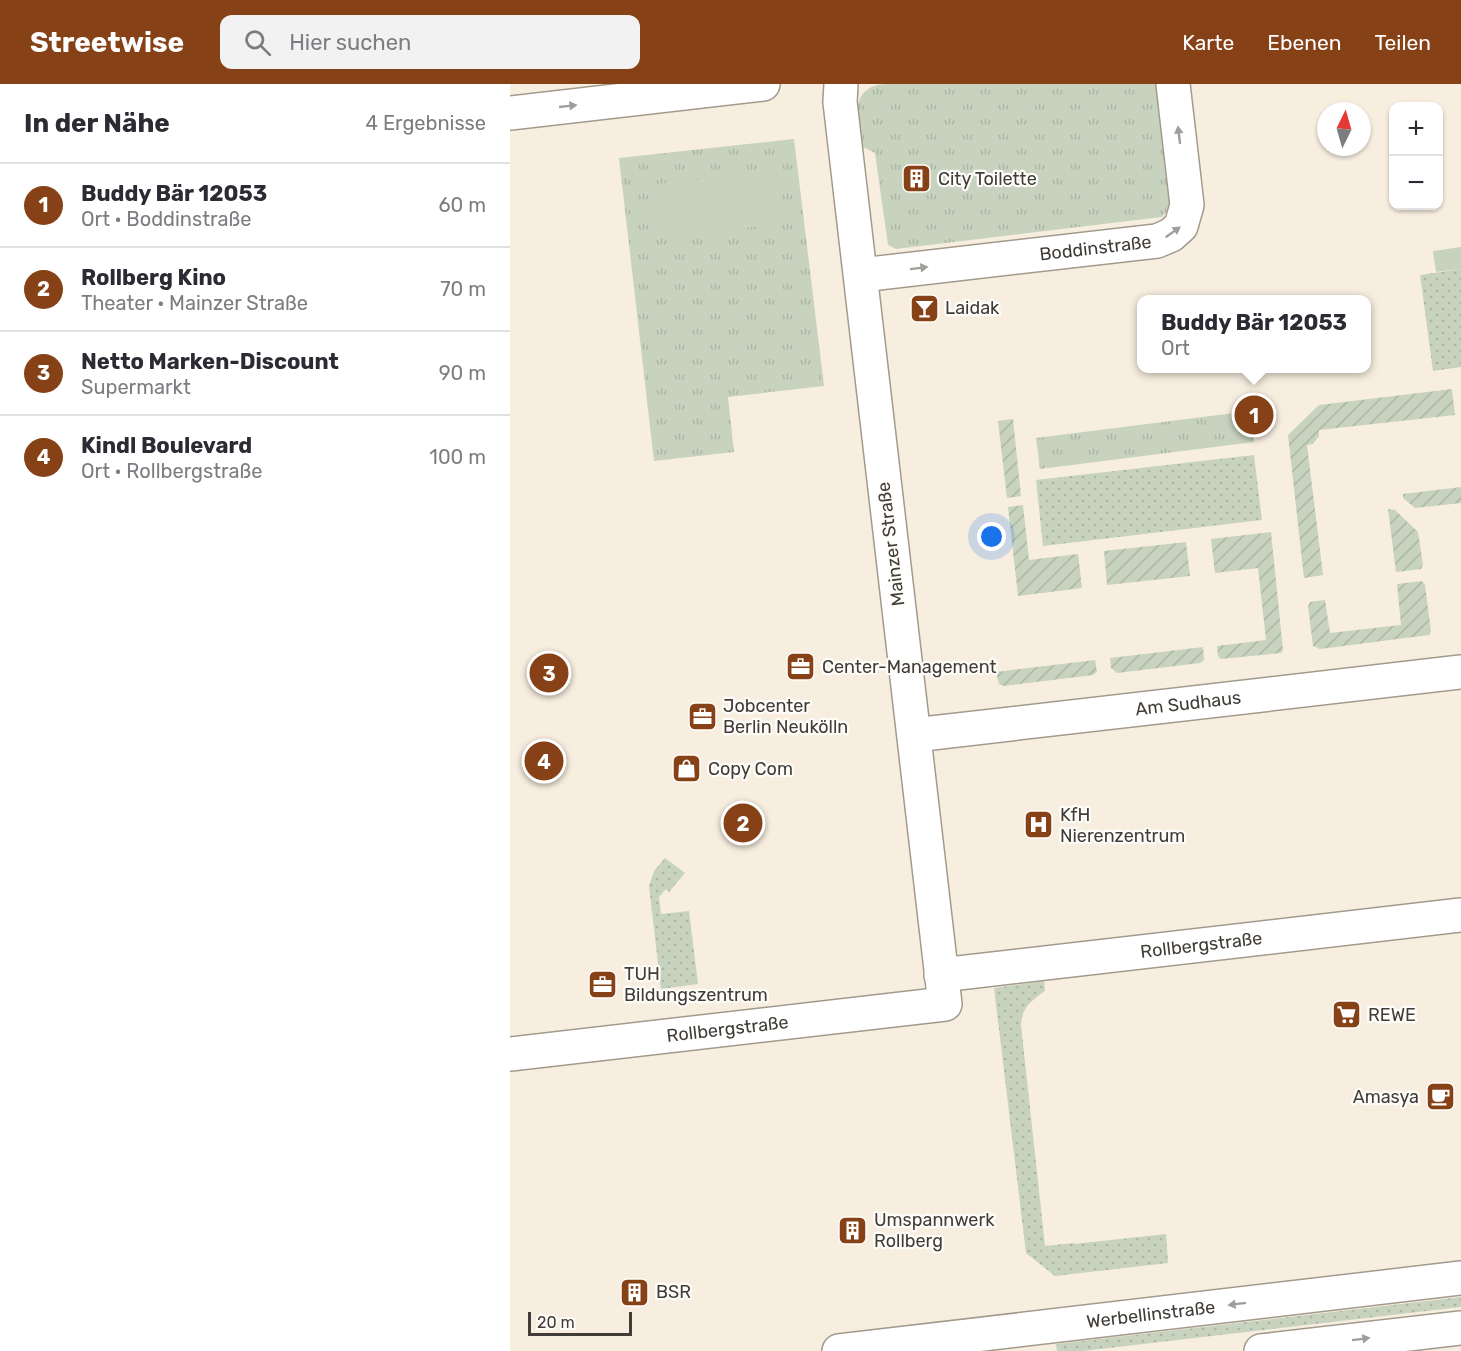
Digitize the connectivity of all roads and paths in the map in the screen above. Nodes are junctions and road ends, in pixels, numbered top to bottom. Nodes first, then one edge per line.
1 (763, 84) edge
2 (841, 84) edge
3 (1173, 84) edge
4 (510, 113) edge
5 (861, 275) junction
6 (1461, 672) edge
7 (914, 735) junction
8 (1461, 915) edge
9 (943, 990) junction
10 (510, 1054) edge
11 (1461, 1278) edge
12 (1461, 1328) edge
13 (987, 1342) edge
14 (838, 1351) edge
15 (1261, 1351) edge

4 -> 1 street
2 - 5 street, Mainzer Straße
5 -> 3 street, Boddinstraße
5 - 7 street, Mainzer Straße
6 - 7 street, Am Sudhaus
7 - 9 street, Mainzer Straße
8 - 9 street, Rollbergstraße
9 - 10 street, Rollbergstraße
11 -> 13 street, Werbellinstraße
15 -> 12 street
13 - 14 street, Werbellinstraße

